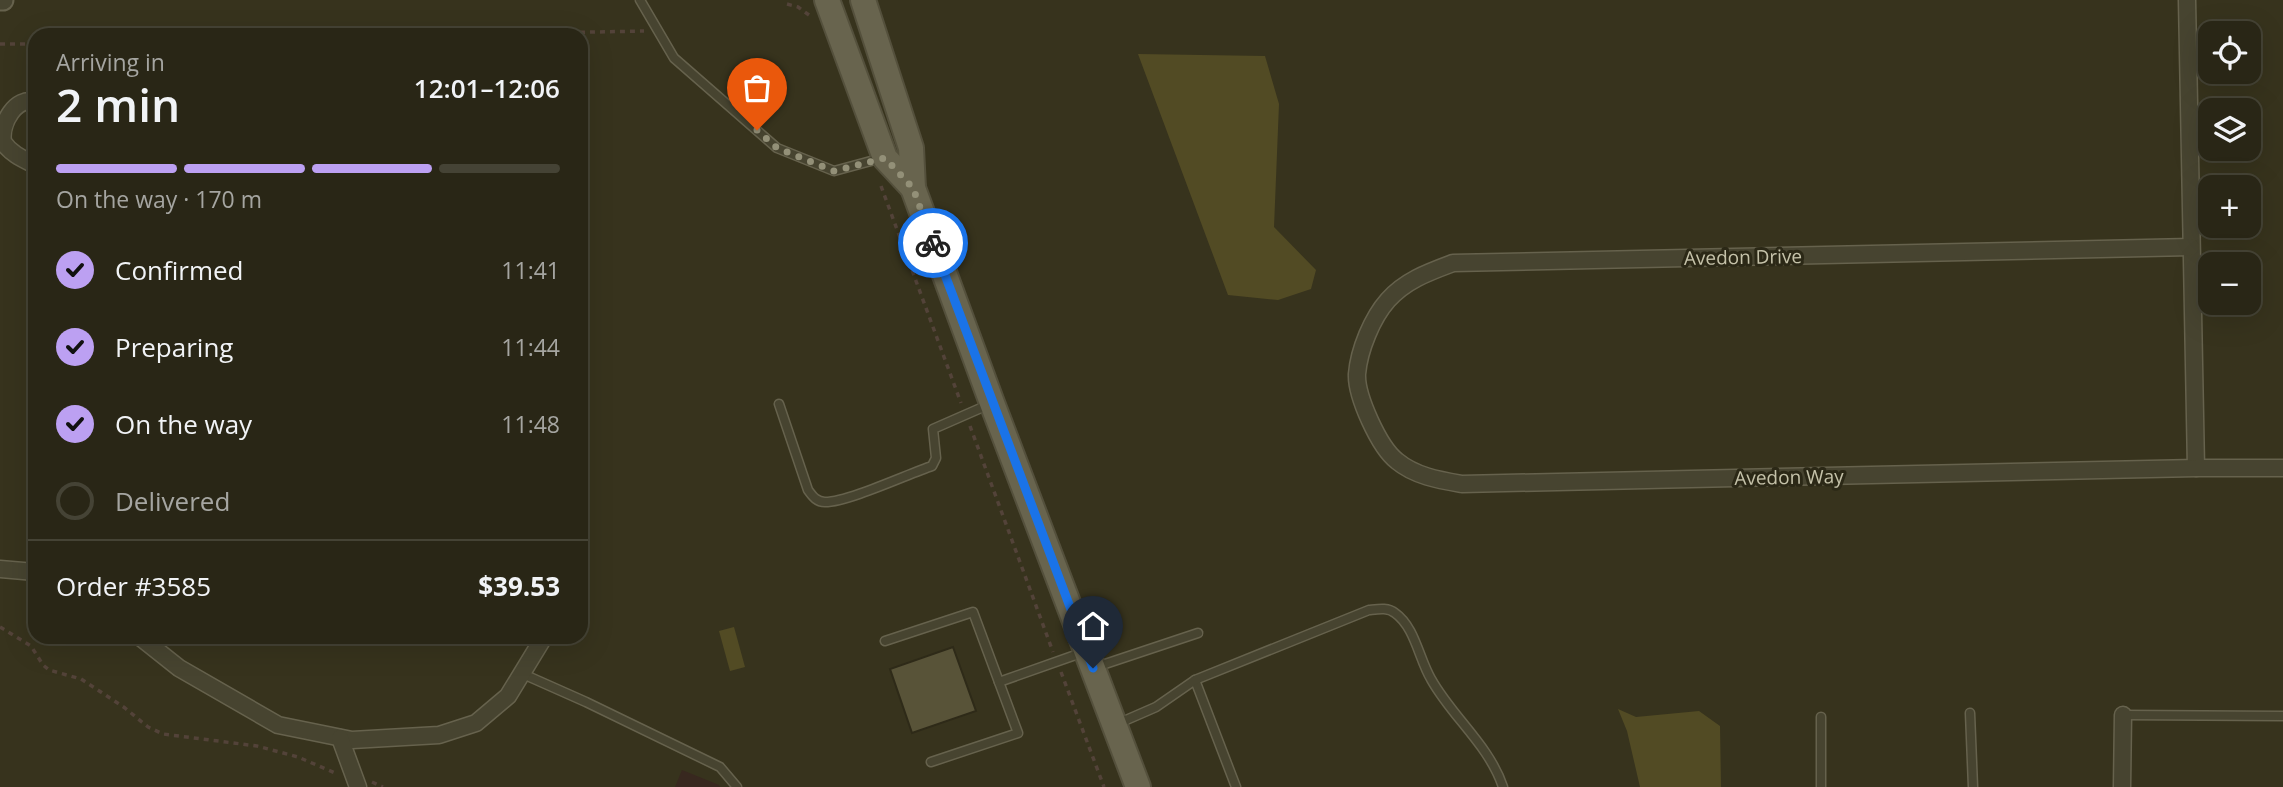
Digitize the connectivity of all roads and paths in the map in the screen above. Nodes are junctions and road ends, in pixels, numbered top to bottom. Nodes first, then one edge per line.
1 (640, 0) edge
2 (863, 0) edge
3 (2187, 0) edge
4 (787, 4) dead end
5 (819, 8) edge
6 (659, 31) junction
7 (588, 32) edge
8 (0, 44) edge
9 (28, 44) edge
10 (28, 101) edge
11 (878, 159) junction
12 (28, 162) edge
13 (913, 188) junction
14 (2191, 247) junction
15 (1357, 375) joint
16 (992, 403) junction
17 (779, 404) dead end
18 (965, 415) junction
19 (2196, 468) junction
20 (2283, 468) edge
21 (0, 569) edge
22 (28, 571) edge
23 (0, 627) edge
24 (1199, 633) dead end
25 (885, 641) dead end
26 (148, 644) edge
27 (540, 644) edge
28 (1090, 659) junction
29 (1057, 662) junction
30 (523, 674) junction
31 (1195, 680) junction
32 (999, 682) junction
33 (1970, 713) dead end
34 (2123, 715) joint
35 (2283, 716) edge
36 (1821, 717) dead end
37 (1115, 725) junction
38 (340, 738) junction
39 (931, 762) dead end
40 (355, 782) edge
41 (383, 787) edge
42 (737, 787) edge
43 (1104, 787) edge
44 (1138, 787) edge
45 (1236, 787) edge
46 (1503, 787) edge
47 (1822, 787) edge
48 (1973, 787) edge
49 (2122, 787) edge

1 - 6 lane
2 - 13 main road
3 - 14 street
4 - 5 path
5 - 11 main road
6 - 7 path
6 - 11 lane
8 - 9 path
10 - 12 street
11 - 13 main road
11 - 18 path
13 - 16 main road
14 - 15 street, Avedon Drive
14 - 19 street
15 - 19 street, Avedon Way
16 - 18 lane
16 - 28 main road
17 - 18 lane
18 - 29 path
19 - 20 street, Avedon Way
21 - 22 street
23 - 40 path
24 - 28 lane
25 - 32 lane
26 - 38 street
27 - 30 street
28 - 29 lane
28 - 37 main road
29 - 32 lane
29 - 43 path
30 - 38 street
30 - 42 lane
31 - 37 lane
31 - 45 lane
31 - 46 lane
32 - 39 lane
33 - 48 lane
34 - 35 lane
34 - 49 street
36 - 47 lane
37 - 44 main road
38 - 40 street
40 - 41 path

